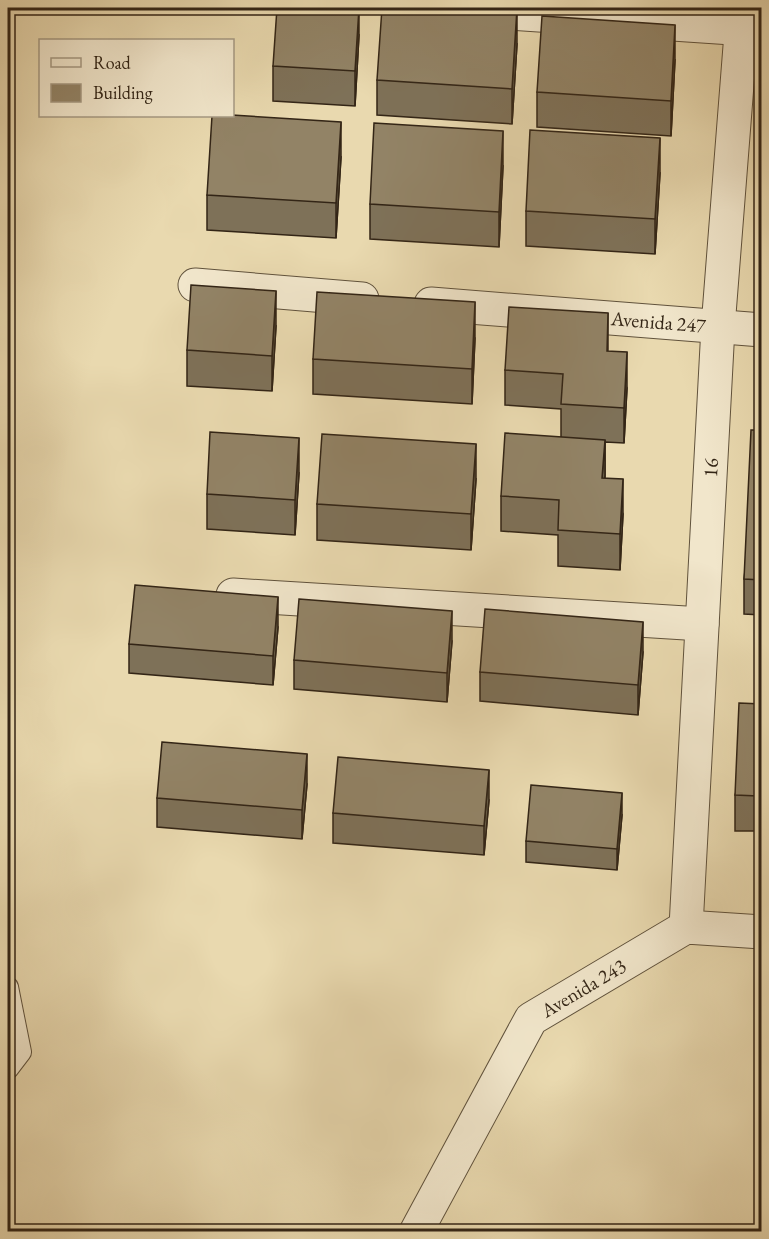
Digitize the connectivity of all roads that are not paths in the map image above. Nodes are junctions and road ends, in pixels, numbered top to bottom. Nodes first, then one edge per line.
1 (436, 8) edge
2 (749, 22) edge
3 (195, 285) edge
4 (718, 327) junction
5 (762, 330) edge
6 (198, 593) edge
7 (702, 624) junction
8 (686, 927) junction
9 (762, 932) edge
10 (8, 987) edge
11 (8, 1069) edge
12 (416, 1232) edge

1 - 2 street
2 - 4 street, 16
3 - 4 street, Avenida 247
4 - 5 street, Avenida 247
4 - 7 street, 16
6 - 7 street
7 - 8 street, 16
8 - 9 street
8 - 12 street, Avenida 243
10 - 11 lane

